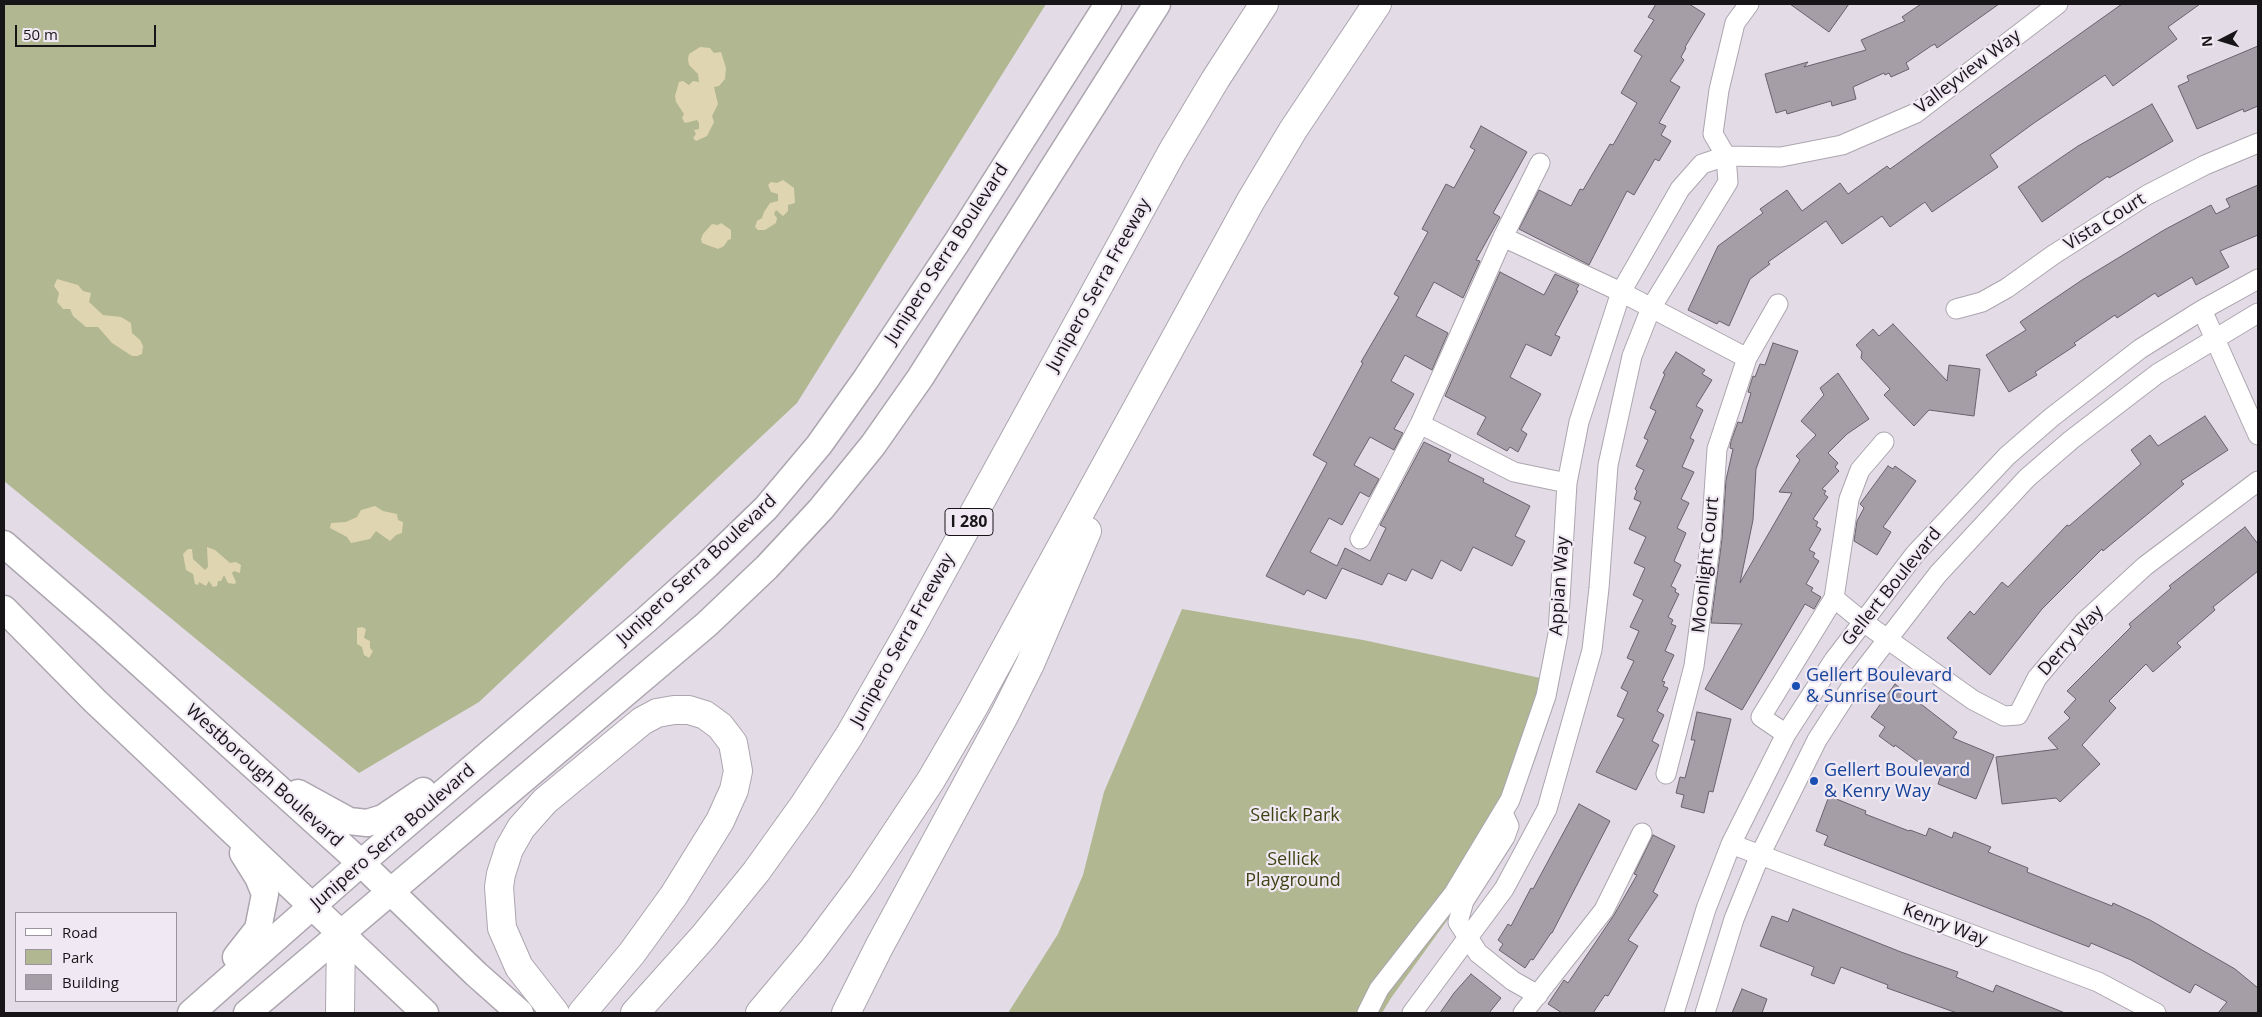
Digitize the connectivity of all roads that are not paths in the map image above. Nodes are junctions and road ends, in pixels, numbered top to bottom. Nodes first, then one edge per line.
1 (1108, 4) edge
2 (1157, 4) edge
3 (1264, 4) edge
4 (1377, 4) edge
5 (1749, 4) edge
6 (2058, 4) edge
7 (2258, 143) edge
8 (1726, 156) junction
9 (1540, 163) dead end
10 (1503, 237) junction
11 (2258, 279) edge
12 (1621, 292) junction
13 (1778, 304) dead end
14 (1651, 308) junction
15 (1956, 309) dead end
16 (2202, 310) junction
17 (2258, 313) edge
18 (2214, 338) junction
19 (1747, 358) junction
20 (1151, 383) junction
21 (1420, 424) junction
22 (2258, 435) edge
23 (1884, 442) dead end
24 (2258, 481) edge
25 (1567, 483) junction
26 (1360, 539) dead end
27 (4, 544) edge
28 (1834, 598) junction
29 (4, 609) edge
30 (1862, 621) junction
31 (1886, 639) junction
32 (522, 726) junction
33 (1786, 734) junction
34 (260, 772) junction
35 (1666, 774) dead end
36 (1503, 813) junction
37 (220, 819) junction
38 (1642, 833) dead end
39 (1731, 844) junction
40 (1760, 855) junction
41 (361, 863) junction
42 (390, 893) junction
43 (312, 907) junction
44 (341, 934) junction
45 (1467, 938) junction
46 (1538, 995) junction
47 (588, 1007) edge
48 (191, 1013) edge
49 (247, 1013) edge
50 (340, 1013) edge
51 (425, 1013) edge
52 (520, 1013) edge
53 (555, 1013) edge
54 (635, 1013) edge
55 (760, 1013) edge
56 (846, 1013) edge
57 (1366, 1013) edge
58 (1412, 1013) edge
59 (1523, 1013) edge
60 (1674, 1013) edge
61 (1705, 1013) edge
62 (2156, 1013) edge

1 - 32 main road, Junipero Serra Boulevard
2 - 42 main road
3 - 54 highway, Junipero Serra Freeway / I 280
4 - 20 highway
5 - 8 street
6 - 8 street, Valleyview Way
7 - 15 street, Vista Court
8 - 12 street, Appian Way
8 - 14 street
9 - 10 street
10 - 12 street
10 - 21 street
11 - 16 street, Gellert Boulevard
12 - 14 street
12 - 25 street, Appian Way
13 - 19 street, Moonlight Court
14 - 19 street
14 - 45 street
16 - 18 street
16 - 30 street, Gellert Boulevard
17 - 18 street, Gellert Boulevard
18 - 22 street
18 - 31 street, Gellert Boulevard
19 - 35 street, Moonlight Court
20 - 55 highway
20 - 56 highway
21 - 25 street
21 - 26 street
23 - 28 street
24 - 31 street, Derry Way
25 - 36 street, Appian Way
27 - 34 main road, Westborough Boulevard
28 - 30 street
28 - 33 street
29 - 37 main road
30 - 31 street
30 - 33 street, Gellert Boulevard
31 - 40 street, Gellert Boulevard
32 - 34 main road
32 - 41 main road, Junipero Serra Boulevard
33 - 39 street, Gellert Boulevard
34 - 41 main road, Westborough Boulevard
36 - 45 street
36 - 57 street, Appian Way
37 - 43 main road
37 - 48 main road
38 - 46 street
39 - 40 street, Kenry Way
39 - 60 street, Gellert Boulevard
40 - 61 street, Gellert Boulevard
40 - 62 street, Kenry Way
41 - 42 main road, Westborough Boulevard
41 - 43 main road, Junipero Serra Boulevard
42 - 44 main road
42 - 52 main road, Westborough Boulevard
43 - 44 main road
43 - 48 main road, Junipero Serra Boulevard
44 - 49 main road
44 - 50 highway
44 - 51 main road
45 - 46 street
45 - 58 street
46 - 59 street
47 - 53 highway

